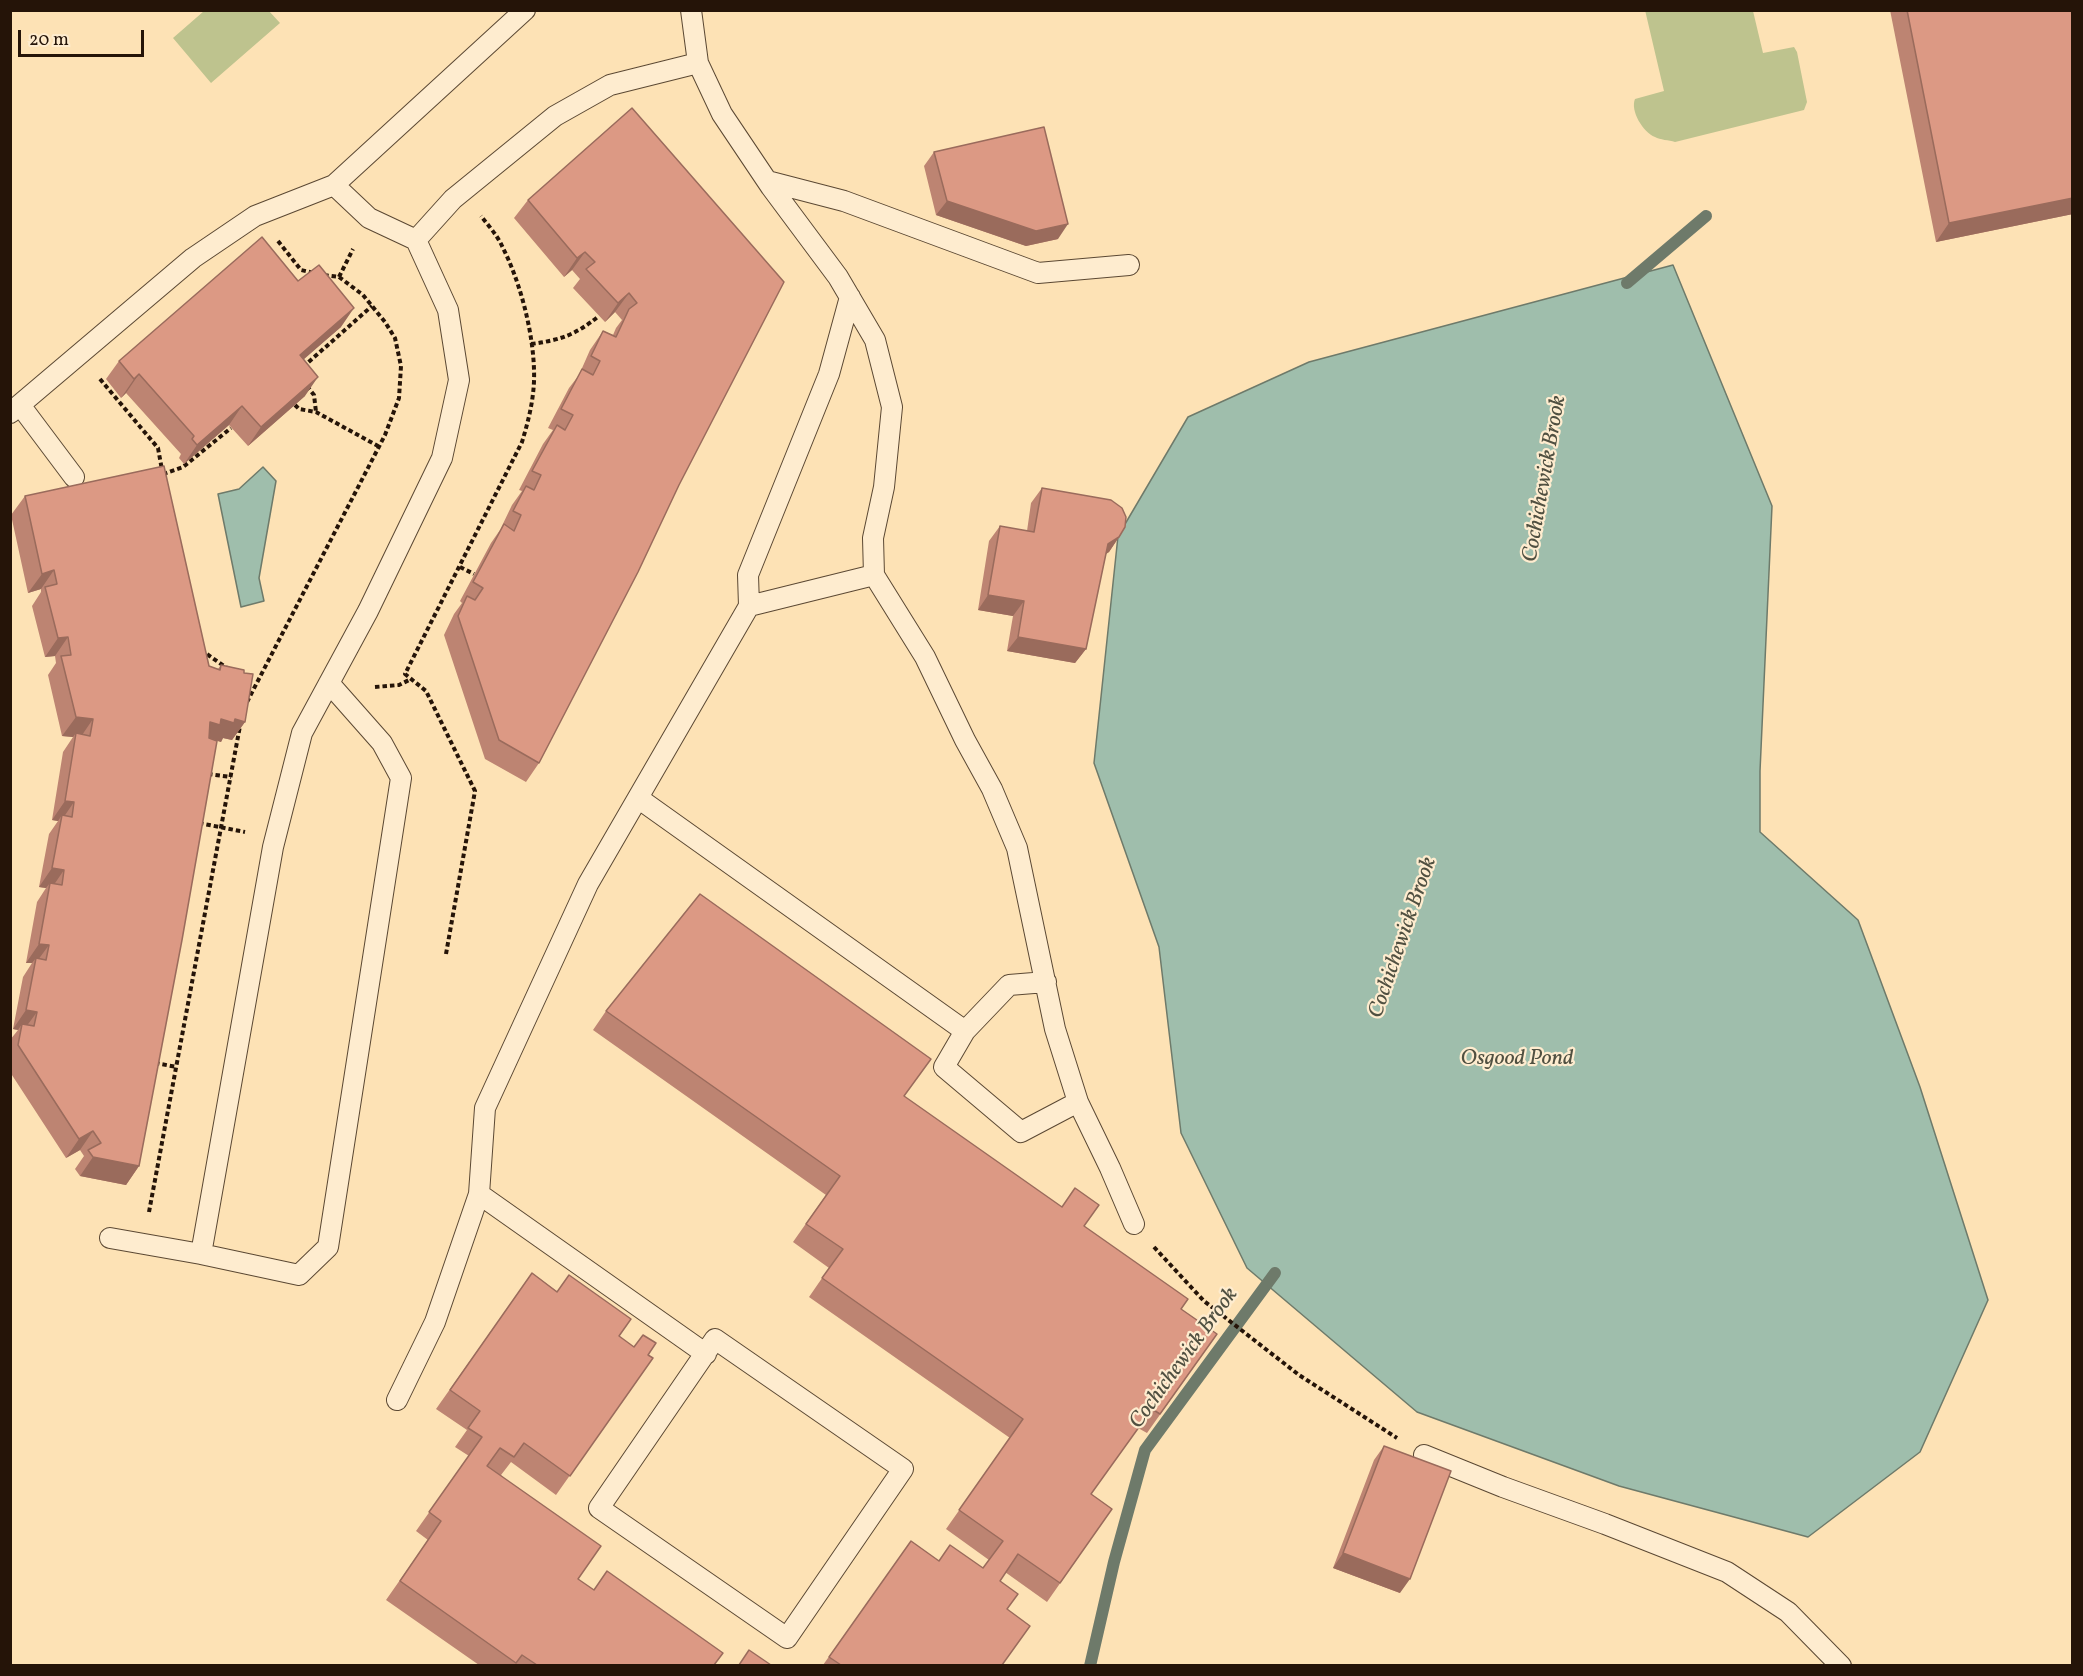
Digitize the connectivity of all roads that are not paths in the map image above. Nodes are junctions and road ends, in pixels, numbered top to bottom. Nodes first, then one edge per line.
1 (525, 10) edge
2 (691, 10) edge
3 (698, 63) junction
4 (767, 181) junction
5 (334, 185) junction
6 (416, 240) junction
7 (1129, 265) dead end
8 (850, 297) junction
9 (15, 409) edge
10 (74, 477) dead end
11 (874, 575) junction
12 (749, 606) junction
13 (329, 683) junction
14 (638, 798) junction
15 (1046, 982) junction
16 (965, 1031) junction
17 (1078, 1102) junction
18 (479, 1194) junction
19 (1134, 1224) road end
20 (110, 1238) dead end
21 (201, 1254) junction
22 (706, 1354) junction
23 (397, 1400) dead end
24 (1424, 1455) road end
25 (1841, 1665) edge

1 - 5 lane
2 - 3 lane
3 - 4 lane
3 - 6 lane
4 - 7 lane
4 - 8 lane
5 - 6 lane
5 - 9 lane
6 - 13 lane
8 - 11 lane
8 - 12 lane
9 - 10 lane
11 - 12 lane
11 - 15 lane
12 - 14 lane
13 - 21 lane
13 - 21 lane
14 - 16 lane
14 - 18 lane
15 - 16 lane
15 - 17 lane
16 - 17 lane
17 - 19 lane
18 - 22 lane
18 - 23 lane
20 - 21 lane
22 - 22 lane
24 - 25 lane

